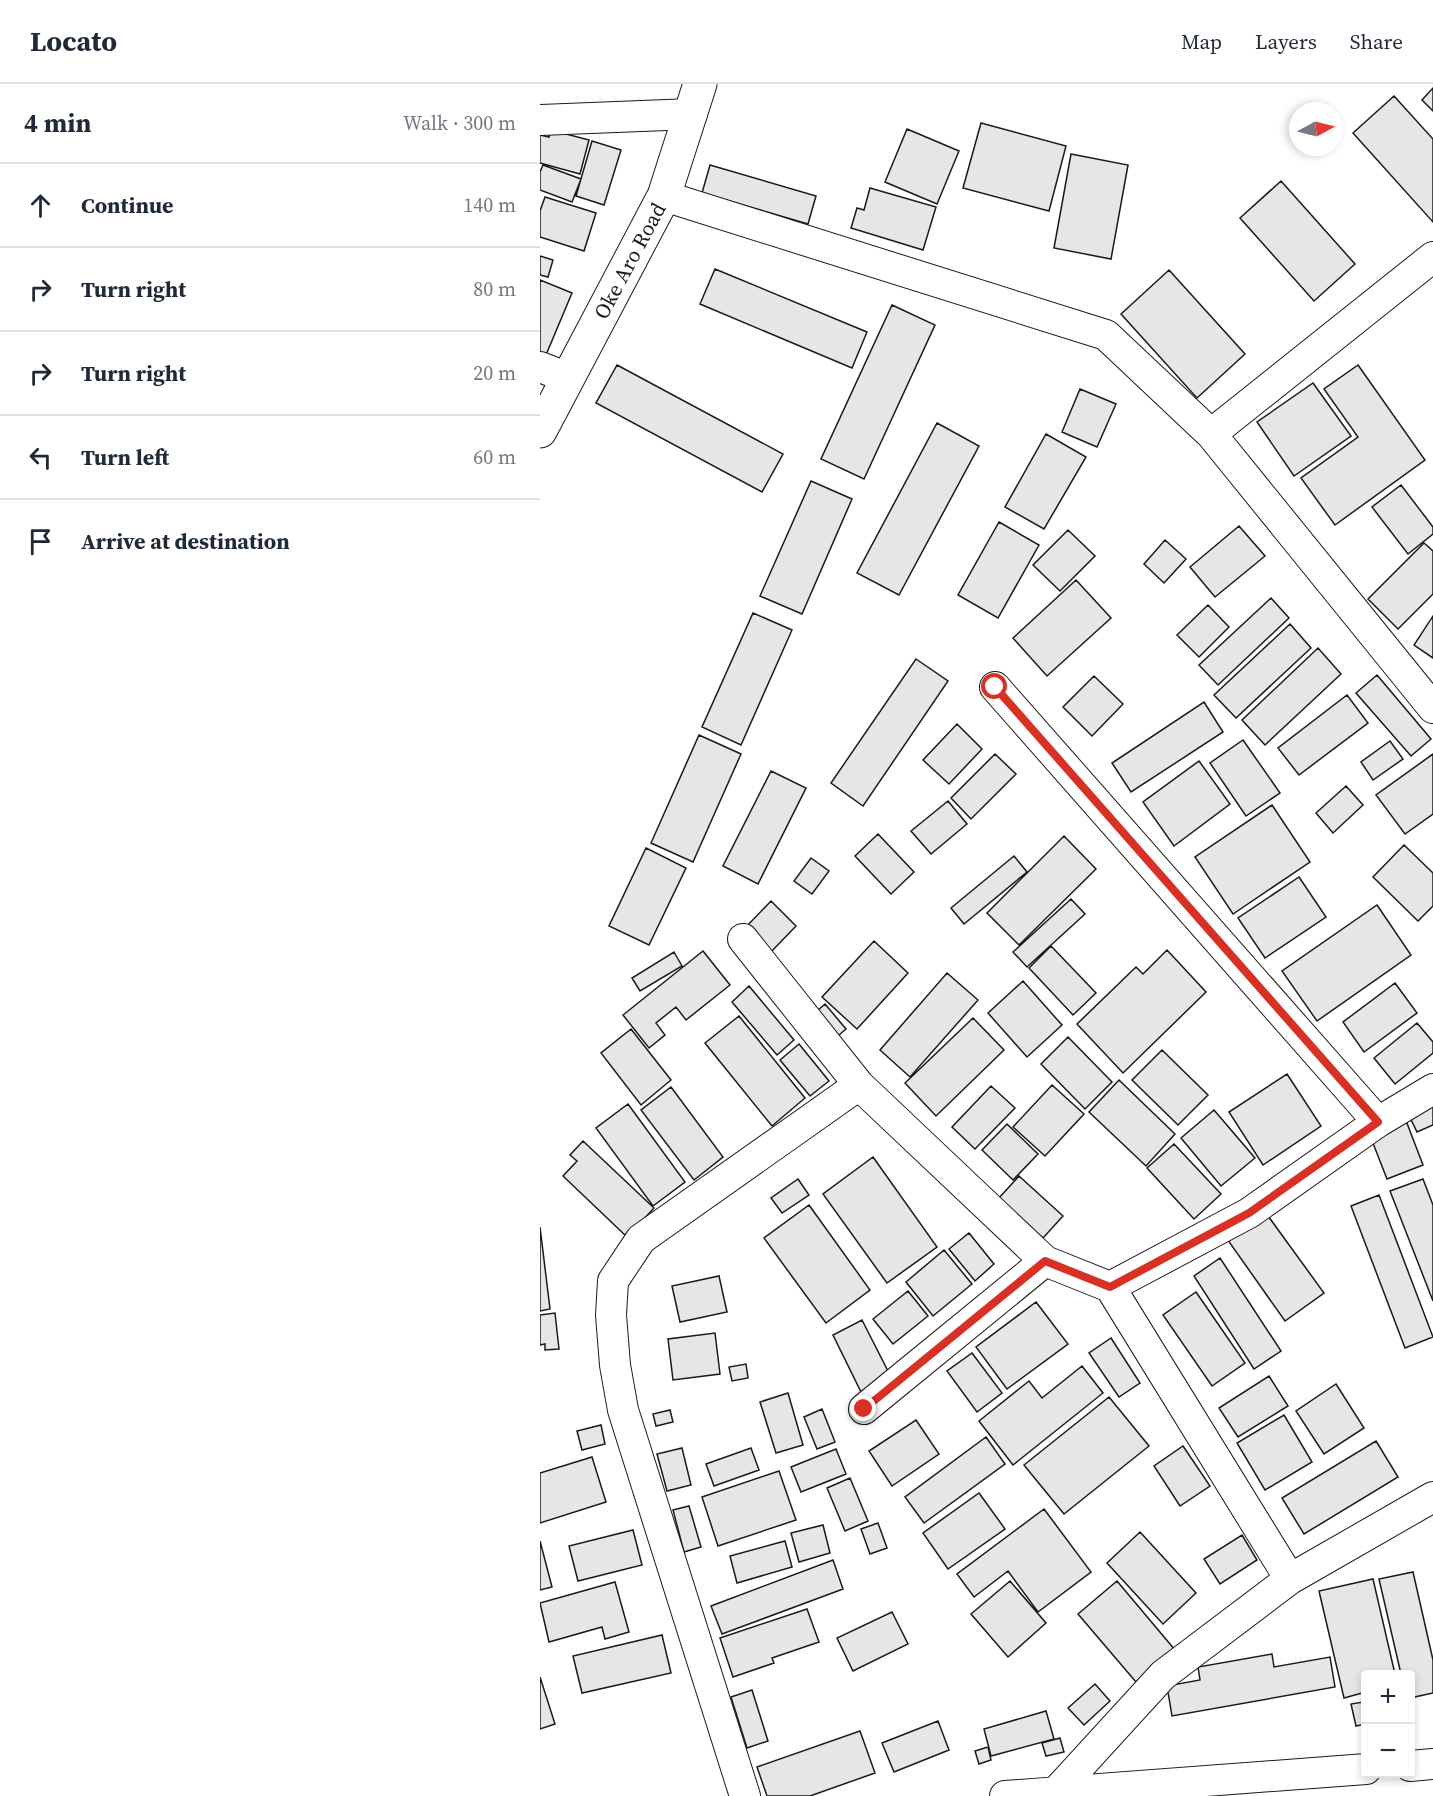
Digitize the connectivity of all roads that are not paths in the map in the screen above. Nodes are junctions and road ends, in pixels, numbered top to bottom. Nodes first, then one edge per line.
1 (696, 99) edge
2 (540, 120) edge
3 (664, 196) junction
4 (1433, 258) edge
5 (554, 373) edge
6 (540, 431) edge
7 (1211, 434) junction
8 (995, 687) dead end
9 (1433, 708) edge
10 (743, 939) dead end
11 (859, 1085) junction
12 (1433, 1089) edge
13 (1378, 1122) junction
14 (1045, 1261) junction
15 (1110, 1287) junction
16 (864, 1409) dead end
17 (1433, 1497) edge
18 (1290, 1579) junction
19 (1433, 1764) edge
20 (1415, 1766) edge
21 (1361, 1769) edge
22 (1056, 1792) junction
23 (745, 1796) edge
24 (1005, 1796) edge

1 - 2 street
1 - 3 main road, Oke Aro Road
3 - 5 main road, Oke Aro Road
3 - 7 street
4 - 7 street
5 - 6 main road, Oke Aro Road
7 - 9 street
8 - 13 street
10 - 11 street
11 - 14 street
11 - 23 street
12 - 13 street
13 - 15 street
14 - 15 street
14 - 16 street
15 - 18 street
17 - 18 street
18 - 22 street
19 - 20 street
21 - 22 street
22 - 24 street

